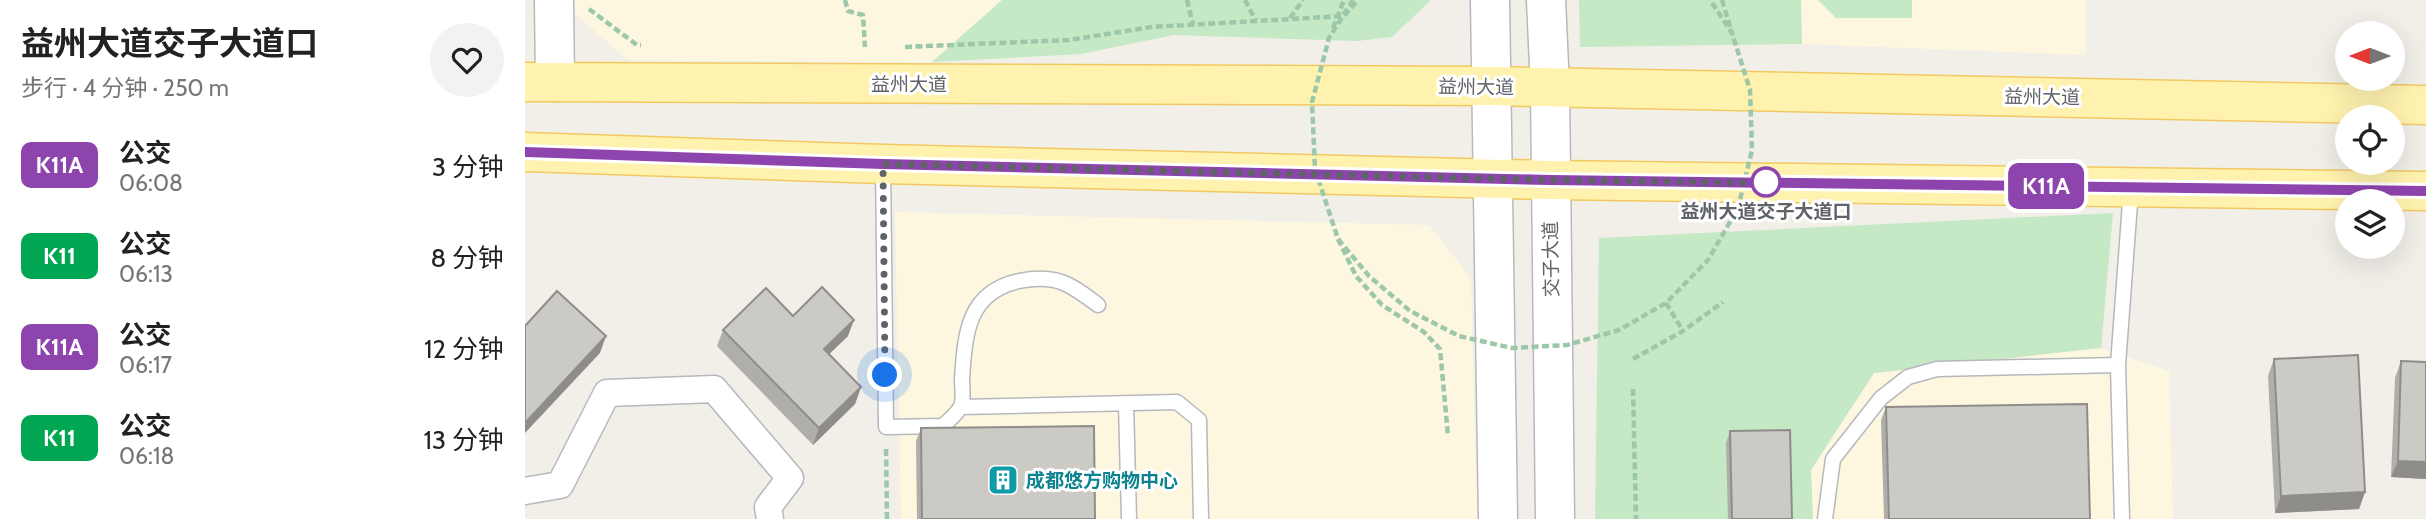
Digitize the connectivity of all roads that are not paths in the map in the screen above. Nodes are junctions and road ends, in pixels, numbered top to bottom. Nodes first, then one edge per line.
1 (1490, 0) edge
2 (1546, 0) edge
3 (570, 4) edge
4 (540, 82) edge
5 (1492, 86) junction
6 (1550, 88) junction
7 (2426, 105) edge
8 (525, 152) edge
9 (883, 164) junction
10 (1493, 177) junction
11 (1550, 180) junction
12 (2131, 187) junction
13 (2426, 191) edge
14 (1098, 305) dead end
15 (2118, 365) junction
16 (1126, 404) junction
17 (961, 407) junction
18 (525, 491) edge
19 (770, 519) edge
20 (1129, 519) edge
21 (1201, 519) edge
22 (1498, 519) edge
23 (1555, 519) edge
24 (1825, 519) edge
25 (2122, 519) edge

1 - 5 main road
2 - 6 main road, 交子大道
3 - 4 main road
4 - 5 main road, 益州大道
5 - 6 main road, 益州大道
5 - 10 main road
6 - 7 main road, 益州大道
6 - 11 main road, 交子大道
8 - 9 main road
9 - 10 main road
9 - 17 lane
10 - 11 main road
10 - 22 main road
11 - 12 main road
11 - 23 main road, 交子大道
12 - 13 main road
12 - 15 lane
14 - 17 lane
15 - 24 lane
15 - 25 lane
16 - 17 lane
16 - 20 lane
16 - 21 lane
18 - 19 street

